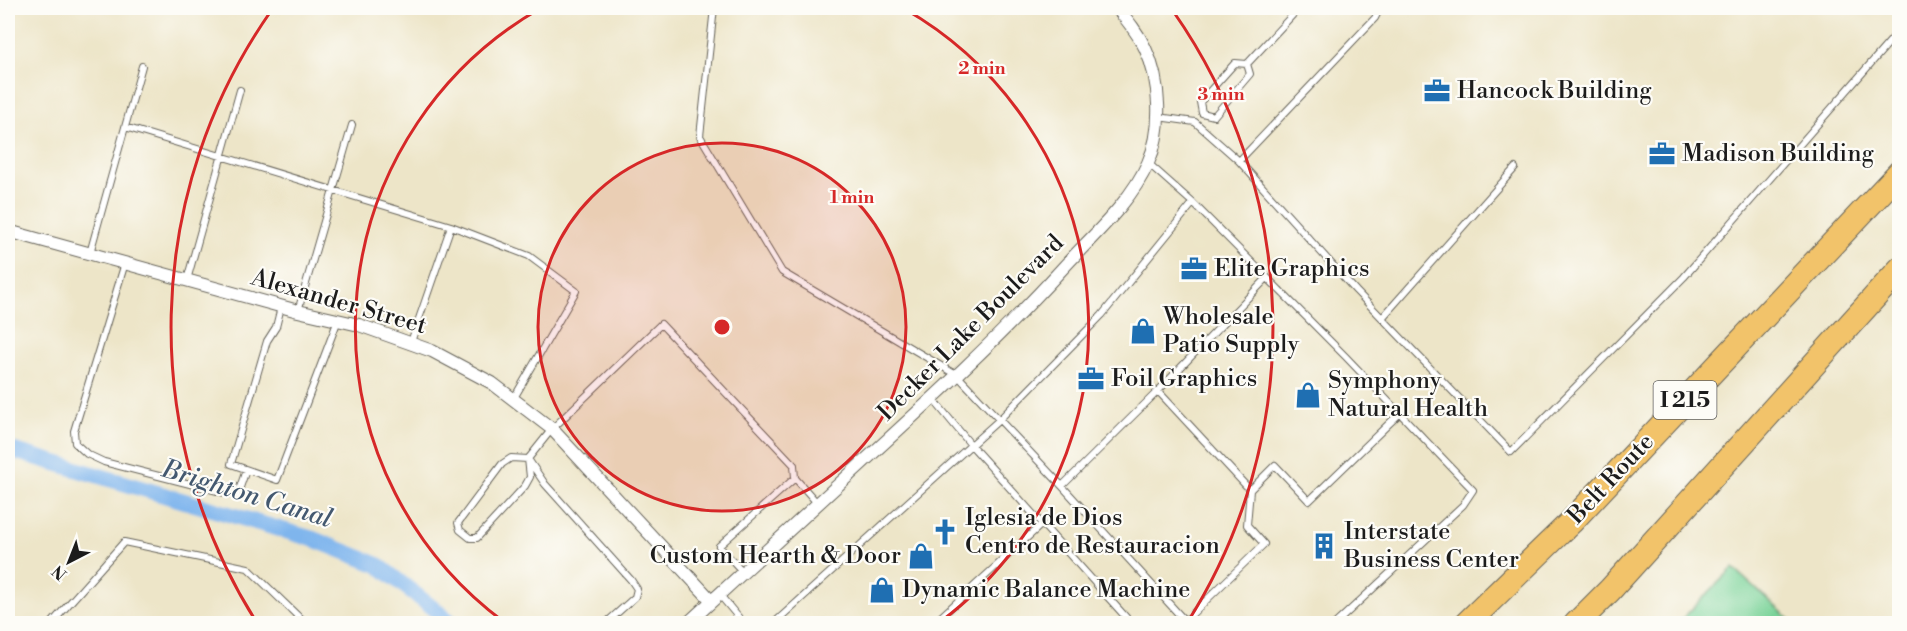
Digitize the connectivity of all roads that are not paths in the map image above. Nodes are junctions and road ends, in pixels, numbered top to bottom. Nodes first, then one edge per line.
1 (714, 8) edge
2 (1117, 8) edge
3 (1299, 8) edge
4 (1380, 8) edge
5 (1899, 30) edge
6 (1247, 64) junction
7 (142, 66) dead end
8 (240, 90) dead end
9 (1202, 113) junction
10 (1158, 117) junction
11 (1196, 122) junction
12 (352, 125) dead end
13 (125, 127) junction
14 (222, 154) junction
15 (1239, 161) junction
16 (1148, 163) junction
17 (1515, 168) dead end
18 (1899, 172) edge
19 (334, 190) junction
20 (1193, 203) junction
21 (451, 226) junction
22 (8, 231) edge
23 (90, 254) junction
24 (125, 263) junction
25 (1899, 269) edge
26 (1267, 278) junction
27 (187, 281) junction
28 (281, 307) junction
29 (298, 311) junction
30 (1382, 318) junction
31 (339, 320) junction
32 (411, 342) junction
33 (958, 376) junction
34 (1158, 391) junction
35 (514, 398) junction
36 (933, 399) junction
37 (1400, 413) junction
38 (999, 420) junction
39 (552, 429) junction
40 (970, 445) junction
41 (528, 459) junction
42 (246, 470) junction
43 (795, 478) junction
44 (1062, 486) junction
45 (1250, 490) junction
46 (818, 504) junction
47 (1042, 524) junction
48 (743, 572) junction
49 (716, 598) junction
50 (1186, 622) edge
51 (51, 624) edge
52 (306, 624) edge
53 (605, 624) edge
54 (687, 624) edge
55 (744, 624) edge
56 (773, 624) edge
57 (933, 624) edge
58 (1132, 624) edge
59 (1335, 624) edge
60 (1466, 624) edge
61 (1576, 624) edge

1 - 33 lane
2 - 10 street, Decker Lake Boulevard
3 - 6 lane
4 - 15 lane
5 - 30 lane
6 - 9 lane
6 - 9 lane
7 - 13 lane
8 - 14 lane
9 - 11 lane
10 - 11 lane
10 - 16 street, Decker Lake Boulevard
11 - 15 lane
12 - 19 lane
13 - 14 lane
13 - 23 lane
14 - 19 lane
14 - 27 lane
15 - 30 lane
16 - 20 lane
16 - 33 street, Decker Lake Boulevard
17 - 30 lane
18 - 60 highway, Belt Route / I 215
19 - 21 lane
19 - 29 lane
20 - 26 lane
20 - 38 lane
21 - 32 lane
21 - 35 lane
22 - 23 street, Alexander Street
23 - 24 street, Alexander Street
24 - 27 street, Alexander Street
24 - 42 lane
25 - 61 highway, I 215
26 - 34 lane
26 - 37 lane
27 - 28 street, Alexander Street
28 - 29 street, Alexander Street
28 - 42 lane
29 - 31 street, Alexander Street
31 - 32 street, Alexander Street
31 - 42 lane
32 - 35 street, Alexander Street
33 - 36 street, Decker Lake Boulevard
33 - 38 lane
34 - 44 lane
34 - 45 lane
35 - 39 street, Alexander Street
36 - 40 lane
36 - 46 street, Decker Lake Boulevard
37 - 45 lane
37 - 59 lane
38 - 40 lane
38 - 44 lane
39 - 41 lane
39 - 43 lane
39 - 49 street, Alexander Street
40 - 47 lane
40 - 56 lane
41 - 41 lane
41 - 53 lane
43 - 46 lane
43 - 48 lane
44 - 50 lane
45 - 50 lane
46 - 48 street, Decker Lake Boulevard
47 - 57 lane
47 - 58 lane
48 - 49 street, Decker Lake Boulevard
49 - 54 street, Decker Lake Boulevard
49 - 55 lane
51 - 52 lane

